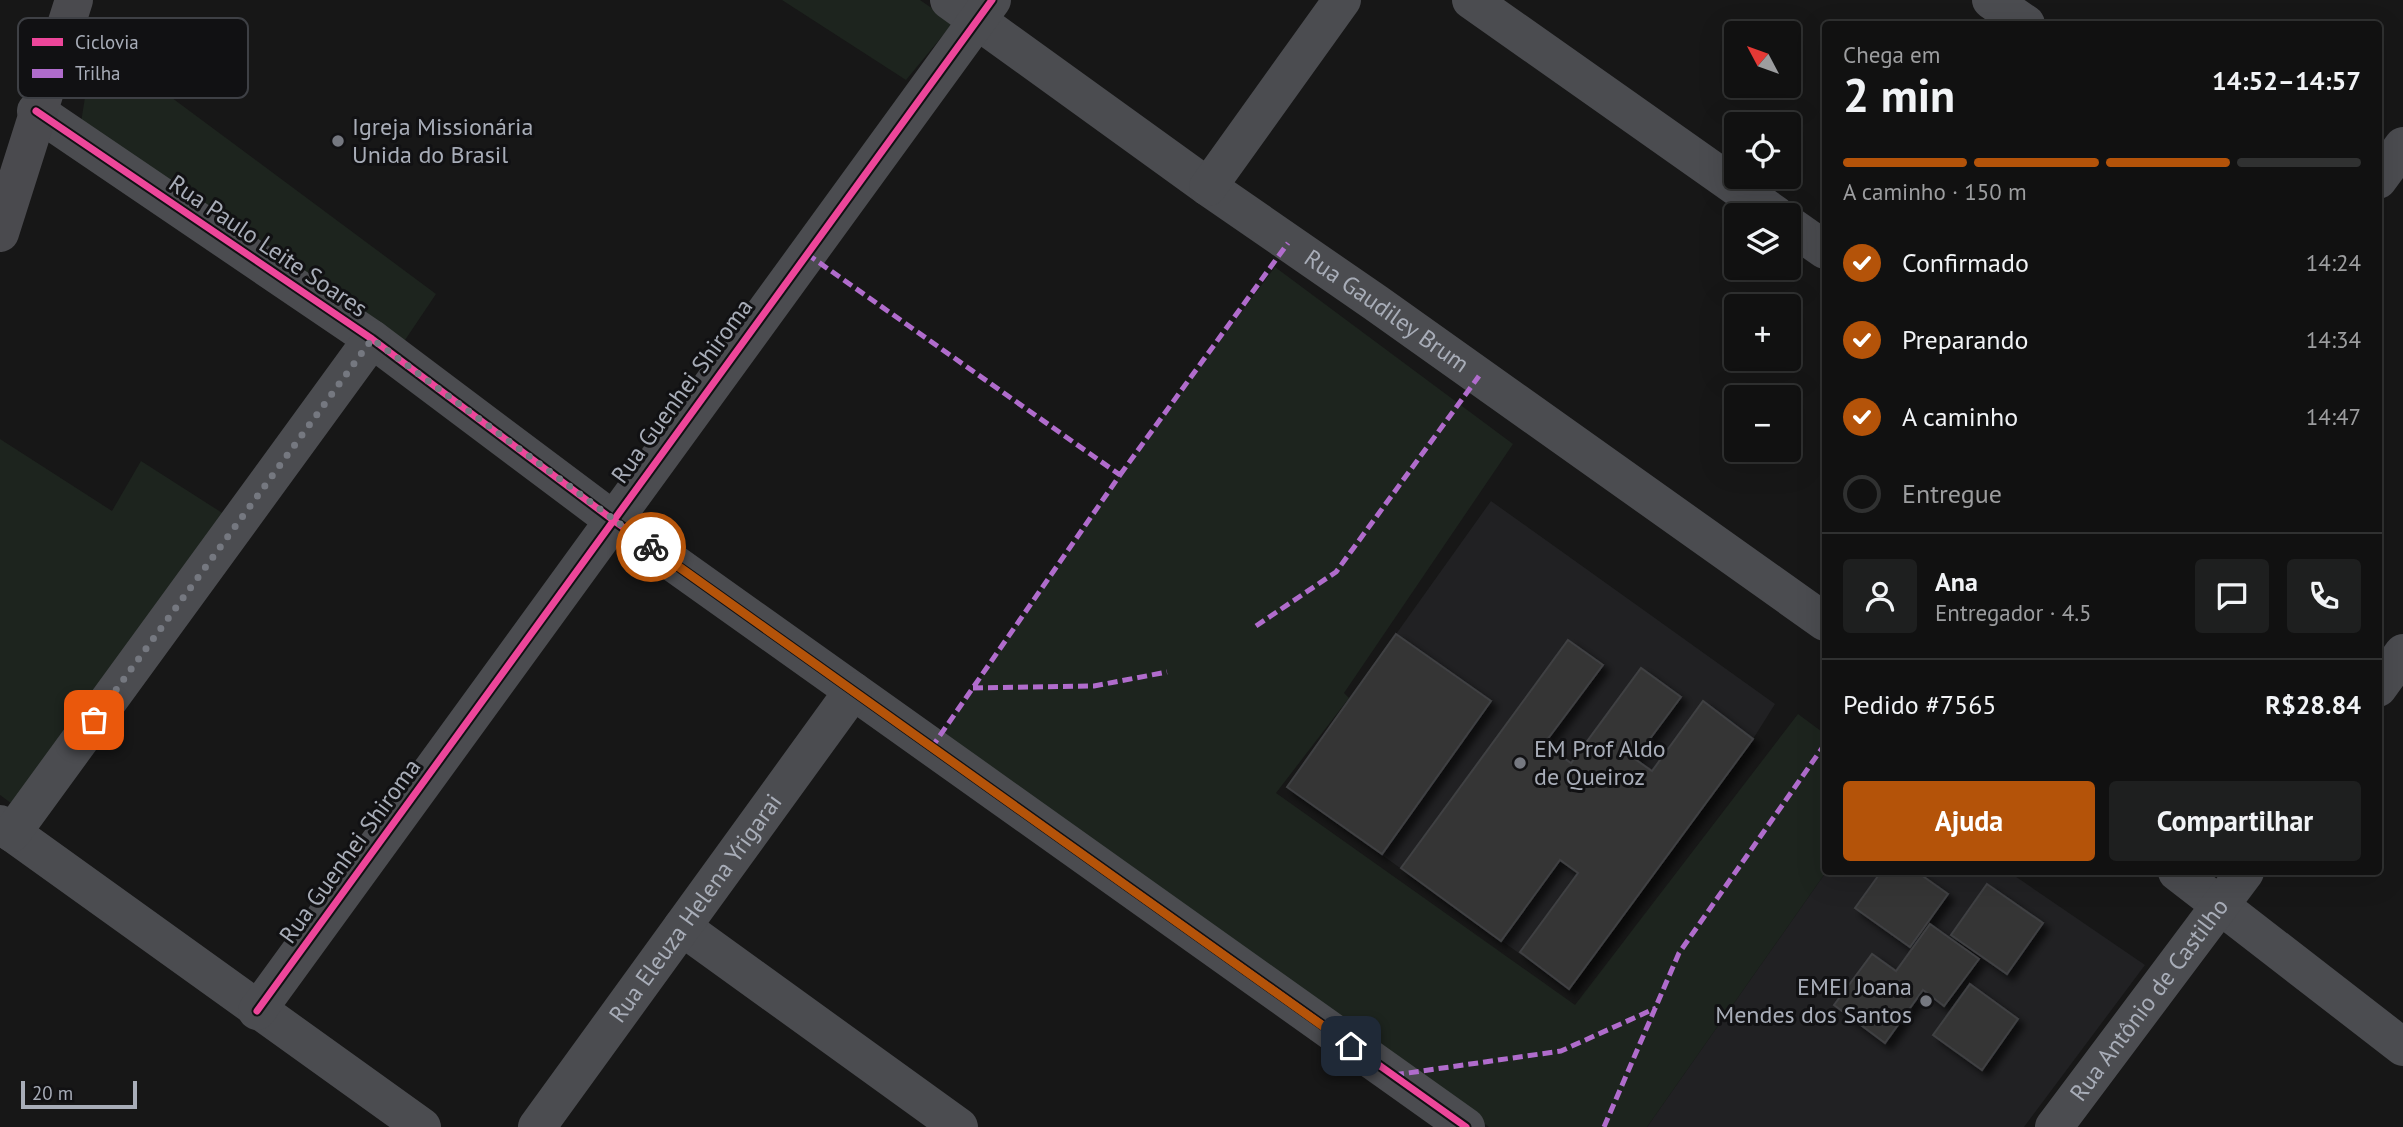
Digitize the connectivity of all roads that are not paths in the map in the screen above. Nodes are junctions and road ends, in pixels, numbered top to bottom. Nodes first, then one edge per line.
1 (74, 0) edge
2 (1342, 0) edge
3 (1471, 0) edge
4 (1991, 0) edge
5 (973, 7) edge
6 (68, 18) edge
7 (2022, 21) edge
8 (40, 98) edge
9 (36, 111) junction
10 (2403, 146) edge
11 (2382, 175) edge
12 (1208, 187) junction
13 (1759, 203) edge
14 (0, 233) edge
15 (1801, 233) edge
16 (1822, 248) edge
17 (372, 339) junction
18 (613, 520) junction
19 (1822, 620) edge
20 (853, 691) junction
21 (6, 829) edge
22 (2182, 875) edge
23 (2243, 875) edge
24 (2222, 903) junction
25 (682, 927) junction
26 (257, 1011) junction
27 (2403, 1046) edge
28 (422, 1127) edge
29 (537, 1127) edge
30 (959, 1127) edge
31 (1465, 1127) edge
32 (2054, 1127) edge

1 - 6 main road
2 - 12 street
3 - 13 street
4 - 7 street
5 - 12 street, Rua Gaudiley Brum
5 - 18 street, Rua Guenhei Shiroma
8 - 9 main road
9 - 14 main road
9 - 17 street, Rua Paulo Leite Soares
10 - 11 street
12 - 19 street, Rua Gaudiley Brum
15 - 16 street
17 - 18 street, Rua Paulo Leite Soares
17 - 21 street
18 - 20 street, Rua Paulo Leite Soares
18 - 26 street, Rua Guenhei Shiroma
20 - 25 street, Rua Eleuza Helena Yrigarai
20 - 31 street, Rua Paulo Leite Soares
21 - 26 street
22 - 24 street
23 - 24 street, Rua Antônio de Castilho
24 - 27 street
24 - 32 street, Rua Antônio de Castilho
25 - 29 street, Rua Eleuza Helena Yrigarai
25 - 30 street
26 - 28 street

